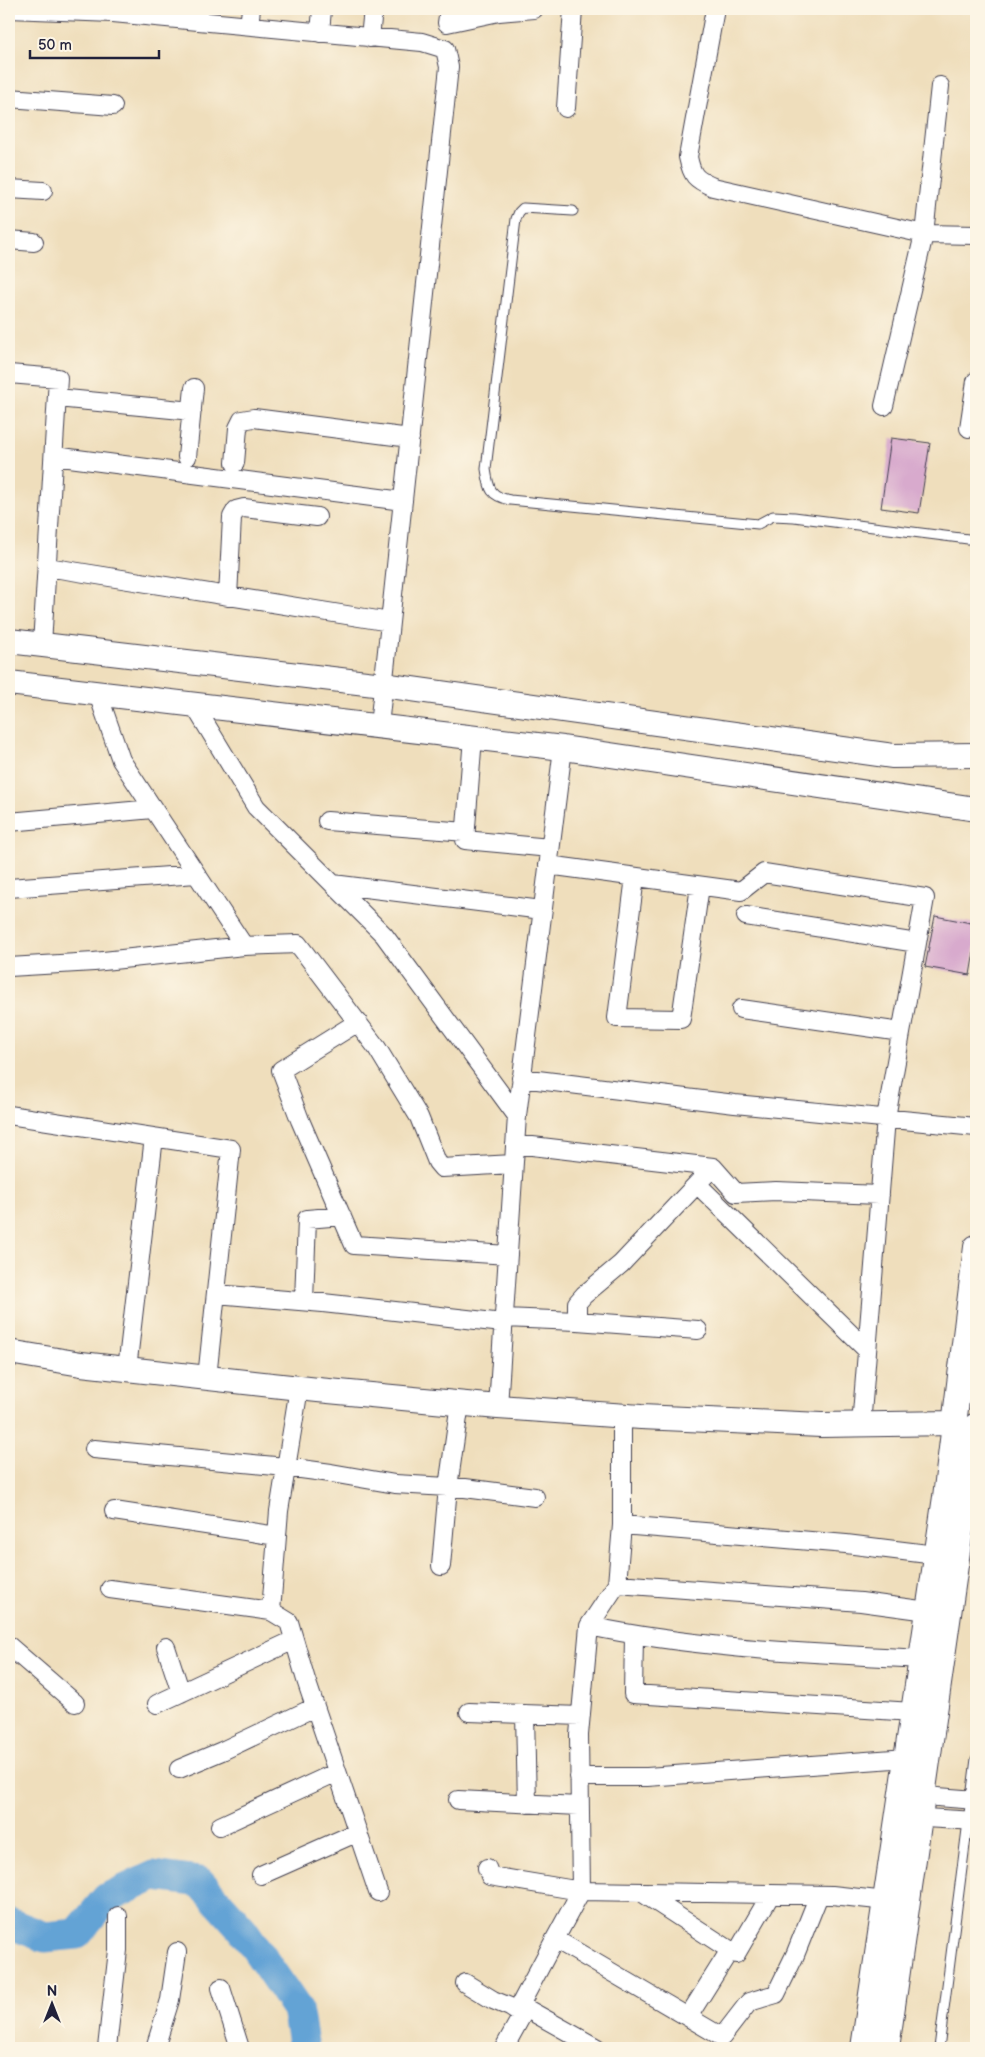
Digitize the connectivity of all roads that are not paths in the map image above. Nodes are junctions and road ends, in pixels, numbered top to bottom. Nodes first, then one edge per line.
1 (9, 9) edge
2 (251, 9) edge
3 (322, 9) edge
4 (373, 9) edge
5 (534, 9) edge
6 (573, 9) edge
7 (715, 9) edge
8 (34, 10) edge
9 (113, 11) edge
10 (182, 14) edge
11 (448, 16) edge
12 (249, 26) junction
13 (320, 33) junction
14 (370, 38) junction
15 (422, 42) junction
16 (940, 86) dead end
17 (9, 98) edge
18 (113, 106) dead end
19 (566, 108) dead end
20 (9, 189) edge
21 (43, 191) dead end
22 (573, 211) dead end
23 (924, 234) junction
24 (976, 235) edge
25 (9, 240) edge
26 (34, 242) dead end
27 (9, 374) edge
28 (976, 381) edge
29 (194, 388) dead end
30 (57, 398) junction
31 (884, 406) dead end
32 (192, 411) junction
33 (969, 428) dead end
34 (410, 438) junction
35 (54, 456) junction
36 (187, 457) dead end
37 (235, 464) dead end
38 (403, 501) junction
39 (317, 517) dead end
40 (976, 540) edge
41 (47, 567) junction
42 (228, 597) junction
43 (390, 622) junction
44 (9, 641) edge
45 (42, 645) junction
46 (9, 683) edge
47 (383, 686) junction
48 (98, 694) junction
49 (194, 705) junction
50 (379, 726) junction
51 (473, 738) junction
52 (563, 748) junction
53 (976, 755) edge
54 (153, 809) junction
55 (975, 811) edge
56 (327, 821) dead end
57 (9, 822) edge
58 (466, 832) junction
59 (549, 856) junction
60 (196, 874) junction
61 (635, 877) junction
62 (333, 884) junction
63 (700, 886) junction
64 (9, 888) edge
65 (542, 910) junction
66 (746, 916) dead end
67 (917, 943) junction
68 (244, 946) junction
69 (9, 967) edge
70 (740, 1009) dead end
71 (358, 1022) junction
72 (901, 1032) junction
73 (521, 1078) junction
74 (9, 1115) edge
75 (516, 1116) junction
76 (886, 1118) junction
77 (976, 1127) edge
78 (154, 1137) junction
79 (515, 1144) junction
80 (513, 1164) junction
81 (713, 1167) junction
82 (697, 1184) junction
83 (880, 1195) junction
84 (342, 1216) junction
85 (976, 1247) edge
86 (508, 1255) junction
87 (216, 1294) junction
88 (304, 1301) junction
89 (503, 1320) junction
90 (577, 1321) junction
91 (698, 1330) dead end
92 (970, 1340) edge
93 (867, 1350) junction
94 (9, 1352) edge
95 (127, 1369) junction
96 (207, 1378) junction
97 (299, 1388) junction
98 (460, 1403) junction
99 (498, 1407) junction
100 (622, 1415) junction
101 (965, 1424) edge
102 (861, 1426) junction
103 (94, 1449) dead end
104 (286, 1467) junction
105 (448, 1487) junction
106 (534, 1497) dead end
107 (114, 1511) dead end
108 (622, 1525) junction
109 (277, 1536) junction
110 (936, 1555) junction
111 (441, 1566) dead end
112 (617, 1584) junction
113 (110, 1589) dead end
114 (271, 1611) junction
115 (928, 1611) junction
116 (589, 1626) junction
117 (634, 1636) junction
118 (294, 1640) junction
119 (9, 1646) edge
120 (166, 1647) dead end
121 (921, 1659) junction
122 (181, 1692) junction
123 (75, 1703) dead end
124 (157, 1704) dead end
125 (315, 1707) junction
126 (470, 1712) dead end
127 (913, 1712) junction
128 (525, 1714) junction
129 (580, 1716) junction
130 (907, 1758) junction
131 (976, 1759) edge
132 (178, 1769) dead end
133 (337, 1772) junction
134 (579, 1777) junction
135 (458, 1800) dead end
136 (974, 1800) edge
137 (527, 1804) junction
138 (579, 1806) junction
139 (910, 1806) junction
140 (973, 1821) edge
141 (220, 1826) dead end
142 (358, 1832) junction
143 (487, 1868) dead end
144 (261, 1875) dead end
145 (580, 1891) junction
146 (640, 1891) junction
147 (378, 1892) dead end
148 (771, 1894) junction
149 (818, 1895) junction
150 (897, 1902) junction
151 (118, 1916) dead end
152 (555, 1939) junction
153 (730, 1950) junction
154 (177, 1952) dead end
155 (465, 1983) dead end
156 (221, 1988) dead end
157 (524, 2012) junction
158 (688, 2017) junction
159 (719, 2042) edge
160 (107, 2048) edge
161 (155, 2048) edge
162 (240, 2048) edge
163 (504, 2048) edge
164 (597, 2048) edge
165 (863, 2048) edge
166 (887, 2048) edge
167 (939, 2048) edge

1 - 8 street
2 - 12 street
3 - 13 street
4 - 14 street
5 - 11 street
6 - 19 street
7 - 23 street
8 - 9 street
9 - 10 street
10 - 12 street
11 - 15 street
12 - 13 street
13 - 14 street
14 - 15 street
15 - 34 street
16 - 23 street
17 - 18 street
20 - 21 street
22 - 40 lane
23 - 24 street
23 - 31 street
25 - 26 street
27 - 30 street
28 - 33 street
29 - 32 street
30 - 32 street
30 - 35 street
32 - 36 street
34 - 37 street
34 - 38 street
35 - 38 street
35 - 41 street
38 - 43 street
39 - 42 street
41 - 42 street
41 - 45 street
42 - 43 street
43 - 47 street
44 - 45 street
45 - 47 street
46 - 48 street
47 - 50 street
47 - 53 street
48 - 49 street
48 - 54 street
49 - 50 street
49 - 62 street
50 - 51 street
51 - 52 street
51 - 58 street
52 - 55 street
52 - 59 street
54 - 57 street
54 - 60 street
56 - 58 street
58 - 59 street
59 - 61 street
59 - 65 street
60 - 64 street
60 - 68 street
61 - 63 street
61 - 63 street
62 - 65 street
62 - 75 street
63 - 67 street
65 - 73 street
66 - 67 street
67 - 72 street
68 - 69 street
68 - 71 street
70 - 72 street
71 - 80 street
71 - 84 street
72 - 76 street
73 - 75 street
73 - 76 street
74 - 78 street
75 - 79 street
76 - 77 street
76 - 83 street
78 - 87 street
78 - 95 street
79 - 80 street
79 - 81 street
80 - 86 street
81 - 82 street
81 - 83 street
82 - 90 street
82 - 93 street
83 - 93 street
84 - 86 street
84 - 88 street
85 - 92 street
86 - 89 street
87 - 88 street
87 - 96 street
88 - 89 street
89 - 90 street
89 - 99 street
90 - 91 street
92 - 101 street
93 - 102 street
94 - 95 street
95 - 96 street
96 - 97 street
97 - 98 street
97 - 104 street
98 - 99 street
98 - 105 street
99 - 100 street
100 - 102 street
100 - 108 street
101 - 102 street
101 - 110 street
101 - 139 street
103 - 104 street
104 - 105 street
104 - 109 street
105 - 106 street
105 - 111 street
107 - 109 street
108 - 110 street
108 - 112 street
109 - 114 street
110 - 115 street
112 - 115 street
112 - 116 street
113 - 114 street
114 - 118 street
115 - 121 street
116 - 117 street
116 - 129 street
117 - 121 street
117 - 127 street
118 - 122 street
118 - 125 street
119 - 123 street
120 - 122 street
121 - 127 street
122 - 124 street
125 - 132 street
125 - 133 street
126 - 128 street
127 - 130 street
128 - 129 street
128 - 137 street
129 - 134 street
130 - 134 street
130 - 139 street
131 - 136 lane
133 - 141 street
133 - 142 street
134 - 138 street
135 - 137 street
136 - 139 street
136 - 140 lane
137 - 138 street
138 - 145 street
139 - 140 street
139 - 150 street
140 - 167 lane
142 - 144 street
142 - 147 street
143 - 145 street
145 - 146 street
145 - 152 street
146 - 148 street
146 - 153 street
148 - 149 street
148 - 153 street
149 - 150 street
149 - 159 street
150 - 165 street
150 - 166 street
151 - 160 street
152 - 157 street
152 - 158 street
153 - 158 street
154 - 161 street
155 - 157 street
156 - 162 street
157 - 163 street
157 - 164 street
158 - 159 street

